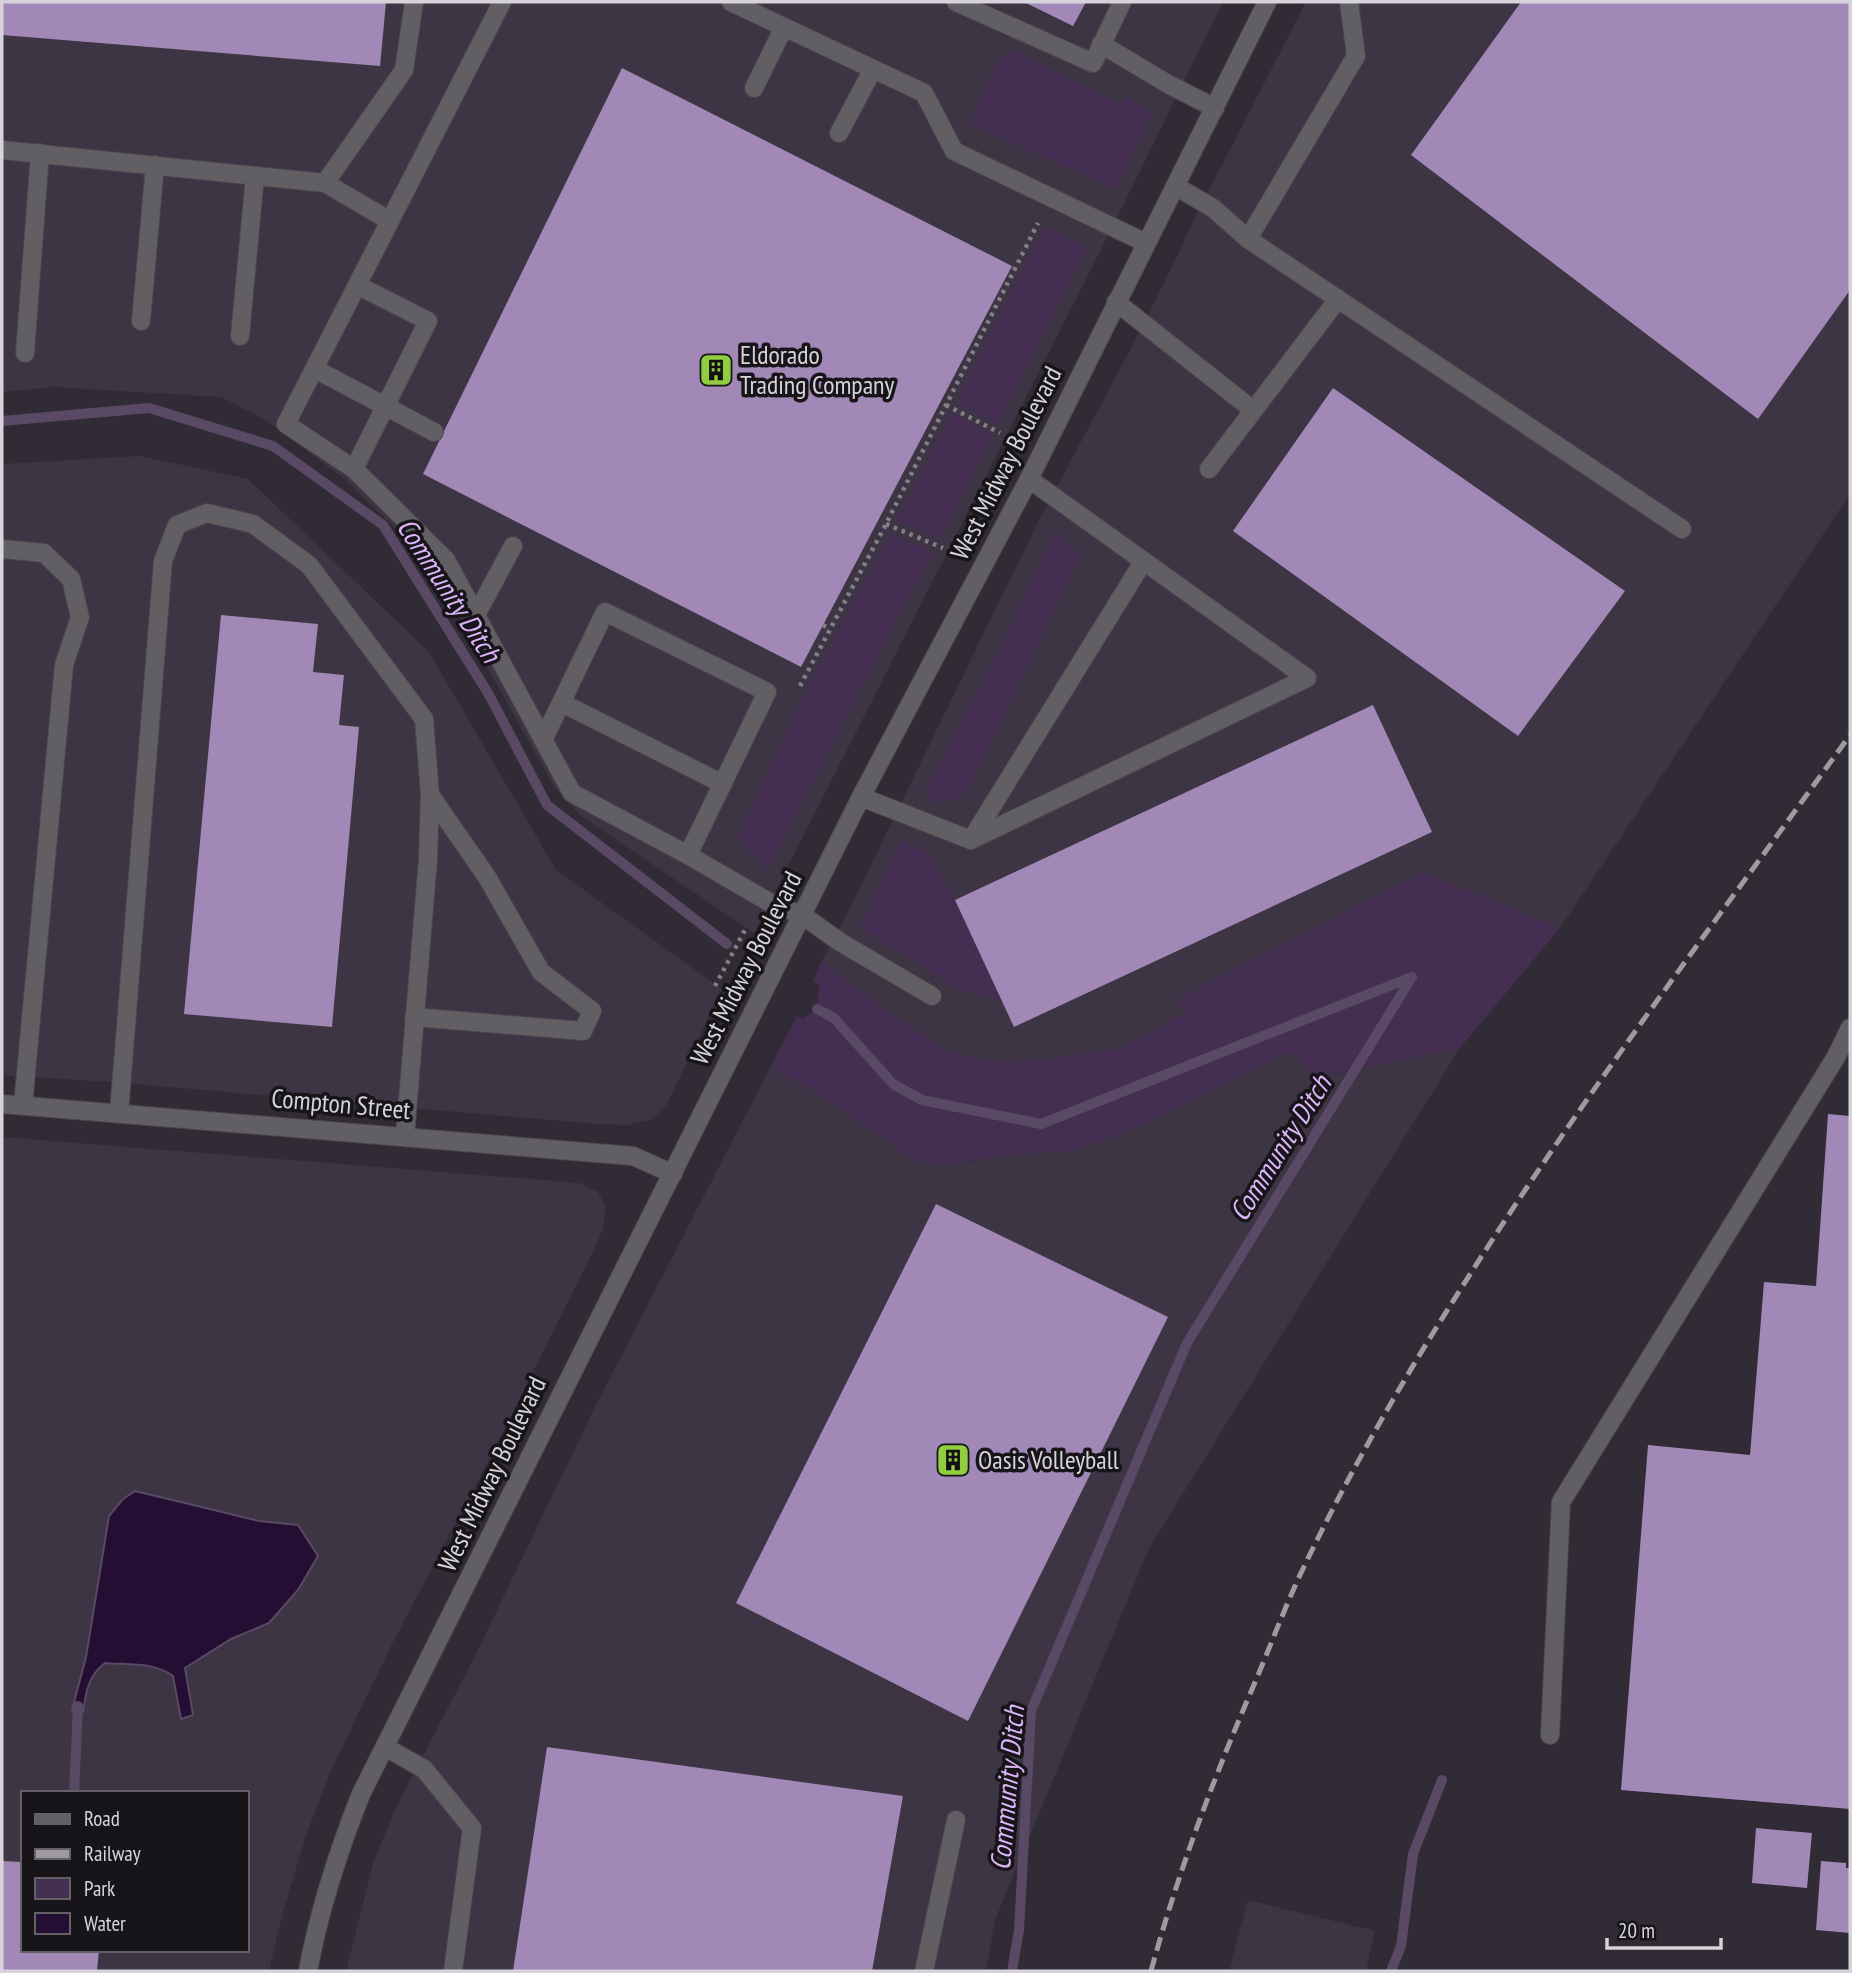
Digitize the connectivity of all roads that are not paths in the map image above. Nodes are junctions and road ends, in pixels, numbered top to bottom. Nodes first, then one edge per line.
1 (414, 2) edge
2 (502, 2) edge
3 (956, 2) edge
4 (1122, 2) edge
5 (1267, 2) edge
6 (1349, 2) edge
7 (740, 4) edge
8 (784, 27) junction
9 (1101, 44) junction
10 (873, 69) junction
11 (754, 88) dead end
12 (1214, 107) junction
13 (839, 133) dead end
14 (2, 149) edge
15 (40, 153) junction
16 (155, 165) junction
17 (256, 176) junction
18 (325, 183) junction
19 (1175, 186) junction
20 (390, 221) junction
21 (1248, 239) junction
22 (1146, 243) junction
23 (357, 285) junction
24 (1338, 299) junction
25 (1116, 302) junction
26 (142, 321) dead end
27 (240, 336) dead end
28 (25, 353) dead end
29 (315, 369) junction
30 (386, 405) junction
31 (1254, 410) junction
32 (434, 432) dead end
33 (354, 469) junction
34 (1209, 469) dead end
35 (1028, 479) junction
36 (1682, 529) dead end
37 (513, 546) dead end
38 (2, 549) edge
39 (1143, 562) junction
40 (476, 615) junction
41 (562, 703) junction
42 (543, 740) junction
43 (723, 784) junction
44 (430, 795) junction
45 (861, 797) junction
46 (971, 840) junction
47 (688, 855) junction
48 (802, 915) junction
49 (932, 996) dead end
50 (414, 1017) junction
51 (1850, 1028) edge
52 (1843, 1056) edge
53 (2, 1104) edge
54 (23, 1105) junction
55 (119, 1113) junction
56 (405, 1136) junction
57 (673, 1174) junction
58 (1550, 1735) dead end
59 (385, 1747) junction
60 (956, 1820) dead end
61 (308, 1971) edge
62 (453, 1971) edge
63 (924, 1971) edge

1 - 18 street
2 - 20 street
3 - 9 street
4 - 9 street
5 - 12 street, West Midway Boulevard
6 - 21 street
7 - 8 street
8 - 10 street
8 - 11 street
9 - 12 street
10 - 13 street
10 - 22 street
12 - 19 street, West Midway Boulevard
14 - 15 street
15 - 16 street
15 - 28 street
16 - 17 street
16 - 26 street
17 - 18 street
17 - 27 street
18 - 20 street
19 - 21 street
19 - 22 street, West Midway Boulevard
20 - 23 street
21 - 24 street
22 - 25 street, West Midway Boulevard
23 - 29 street
23 - 30 street
24 - 31 street
24 - 36 street
25 - 31 street
25 - 35 street, West Midway Boulevard
29 - 30 street
29 - 33 street
30 - 32 street
30 - 33 street
31 - 34 street
33 - 40 street
35 - 39 street
35 - 45 street, West Midway Boulevard
37 - 40 street
38 - 54 street
39 - 46 street
39 - 46 street
40 - 42 street
41 - 42 street
41 - 43 street
41 - 43 street
42 - 47 street
43 - 47 street
44 - 50 street
44 - 50 street
44 - 55 street
45 - 46 street
45 - 48 street, West Midway Boulevard
47 - 48 street
48 - 49 street
48 - 57 street, West Midway Boulevard
50 - 56 street
51 - 52 street
52 - 58 street
53 - 54 street, Compton Street
54 - 55 street, Compton Street
55 - 56 street, Compton Street
56 - 57 street, Compton Street
57 - 59 street, West Midway Boulevard
59 - 61 street, West Midway Boulevard
59 - 62 street
60 - 63 street

